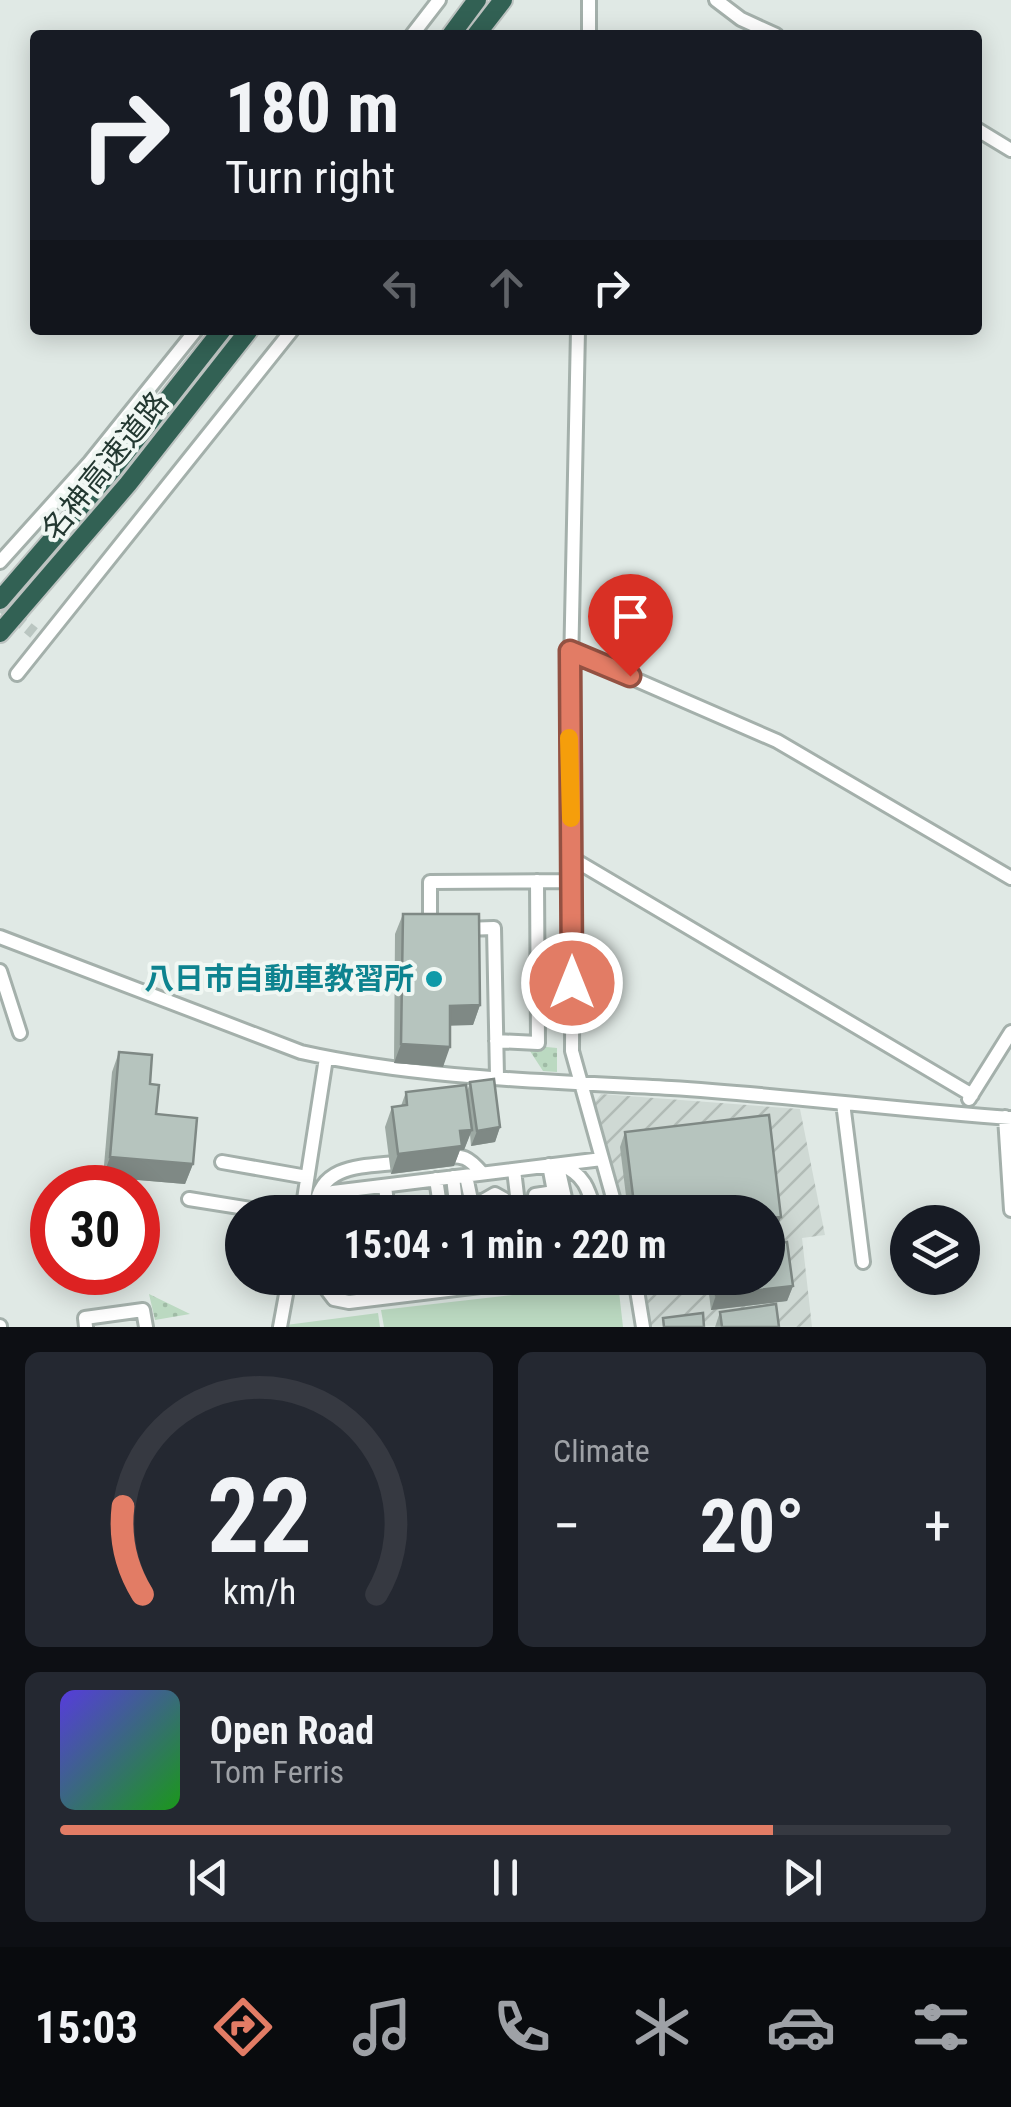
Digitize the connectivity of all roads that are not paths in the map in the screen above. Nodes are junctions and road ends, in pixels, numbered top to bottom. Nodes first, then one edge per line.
1 (439, 0) edge
2 (477, 0) edge
3 (503, 0) edge
4 (589, 0) edge
5 (716, 0) edge
6 (416, 30) edge
7 (455, 30) edge
8 (480, 30) edge
9 (588, 30) edge
10 (765, 30) edge
11 (982, 132) edge
12 (1011, 150) edge
13 (192, 335) edge
14 (218, 335) edge
15 (245, 335) edge
16 (288, 335) edge
17 (578, 335) edge
18 (128, 484) junction
19 (0, 562) edge
20 (0, 600) edge
21 (0, 633) edge
22 (0, 643) edge
23 (570, 651) junction
24 (17, 674) dead end
25 (573, 858) junction
26 (1011, 878) edge
27 (537, 881) junction
28 (572, 882) junction
29 (0, 937) edge
30 (0, 970) edge
31 (1011, 1032) edge
32 (20, 1034) dead end
33 (496, 1041) junction
34 (326, 1058) junction
35 (497, 1076) junction
36 (582, 1085) junction
37 (972, 1095) junction
38 (843, 1102) junction
39 (959, 1113) junction
40 (1008, 1117) edge
41 (602, 1159) junction
42 (222, 1162) dead end
43 (553, 1165) junction
44 (514, 1170) junction
45 (482, 1173) junction
46 (460, 1176) junction
47 (307, 1177) junction
48 (436, 1179) junction
49 (384, 1186) junction
50 (309, 1195) edge
51 (318, 1195) edge
52 (330, 1195) edge
53 (385, 1195) edge
54 (438, 1195) edge
55 (458, 1195) edge
56 (468, 1195) edge
57 (517, 1195) edge
58 (534, 1195) edge
59 (559, 1195) edge
60 (591, 1195) edge
61 (612, 1195) edge
62 (189, 1200) dead end
63 (225, 1205) edge
64 (1011, 1210) edge
65 (863, 1262) dead end
66 (286, 1295) edge
67 (332, 1295) edge
68 (400, 1295) edge
69 (637, 1295) edge
70 (384, 1297) joint
71 (86, 1327) edge
72 (146, 1327) edge
73 (280, 1327) edge
74 (643, 1327) edge

1 - 6 street
2 - 7 highway
3 - 8 highway
4 - 9 street
5 - 10 street
11 - 12 street
13 - 19 street
14 - 20 highway, 名神高速道路
15 - 18 highway, 名神高速道路
16 - 24 street
17 - 23 street
18 - 21 highway, 名神高速道路
18 - 22 highway
23 - 25 street
23 - 26 street
25 - 28 street
25 - 37 street
27 - 28 street
27 - 33 street
27 - 33 street
28 - 36 street
29 - 34 street
30 - 32 street
31 - 37 street
33 - 35 street
34 - 35 street
34 - 47 street
35 - 36 street
36 - 38 street
36 - 41 street
37 - 39 street
38 - 39 street
38 - 65 street
39 - 40 street
40 - 64 street
41 - 43 street
41 - 61 street
42 - 47 street
43 - 44 street
43 - 58 street
43 - 59 street
43 - 60 street
44 - 45 street
44 - 57 street
45 - 46 street
45 - 51 street
46 - 48 street
46 - 55 street
46 - 56 street
47 - 50 street
48 - 49 street
48 - 54 street
49 - 52 street
49 - 53 street
62 - 63 street
66 - 73 street
67 - 70 street
68 - 70 street
69 - 74 street
71 - 72 street

